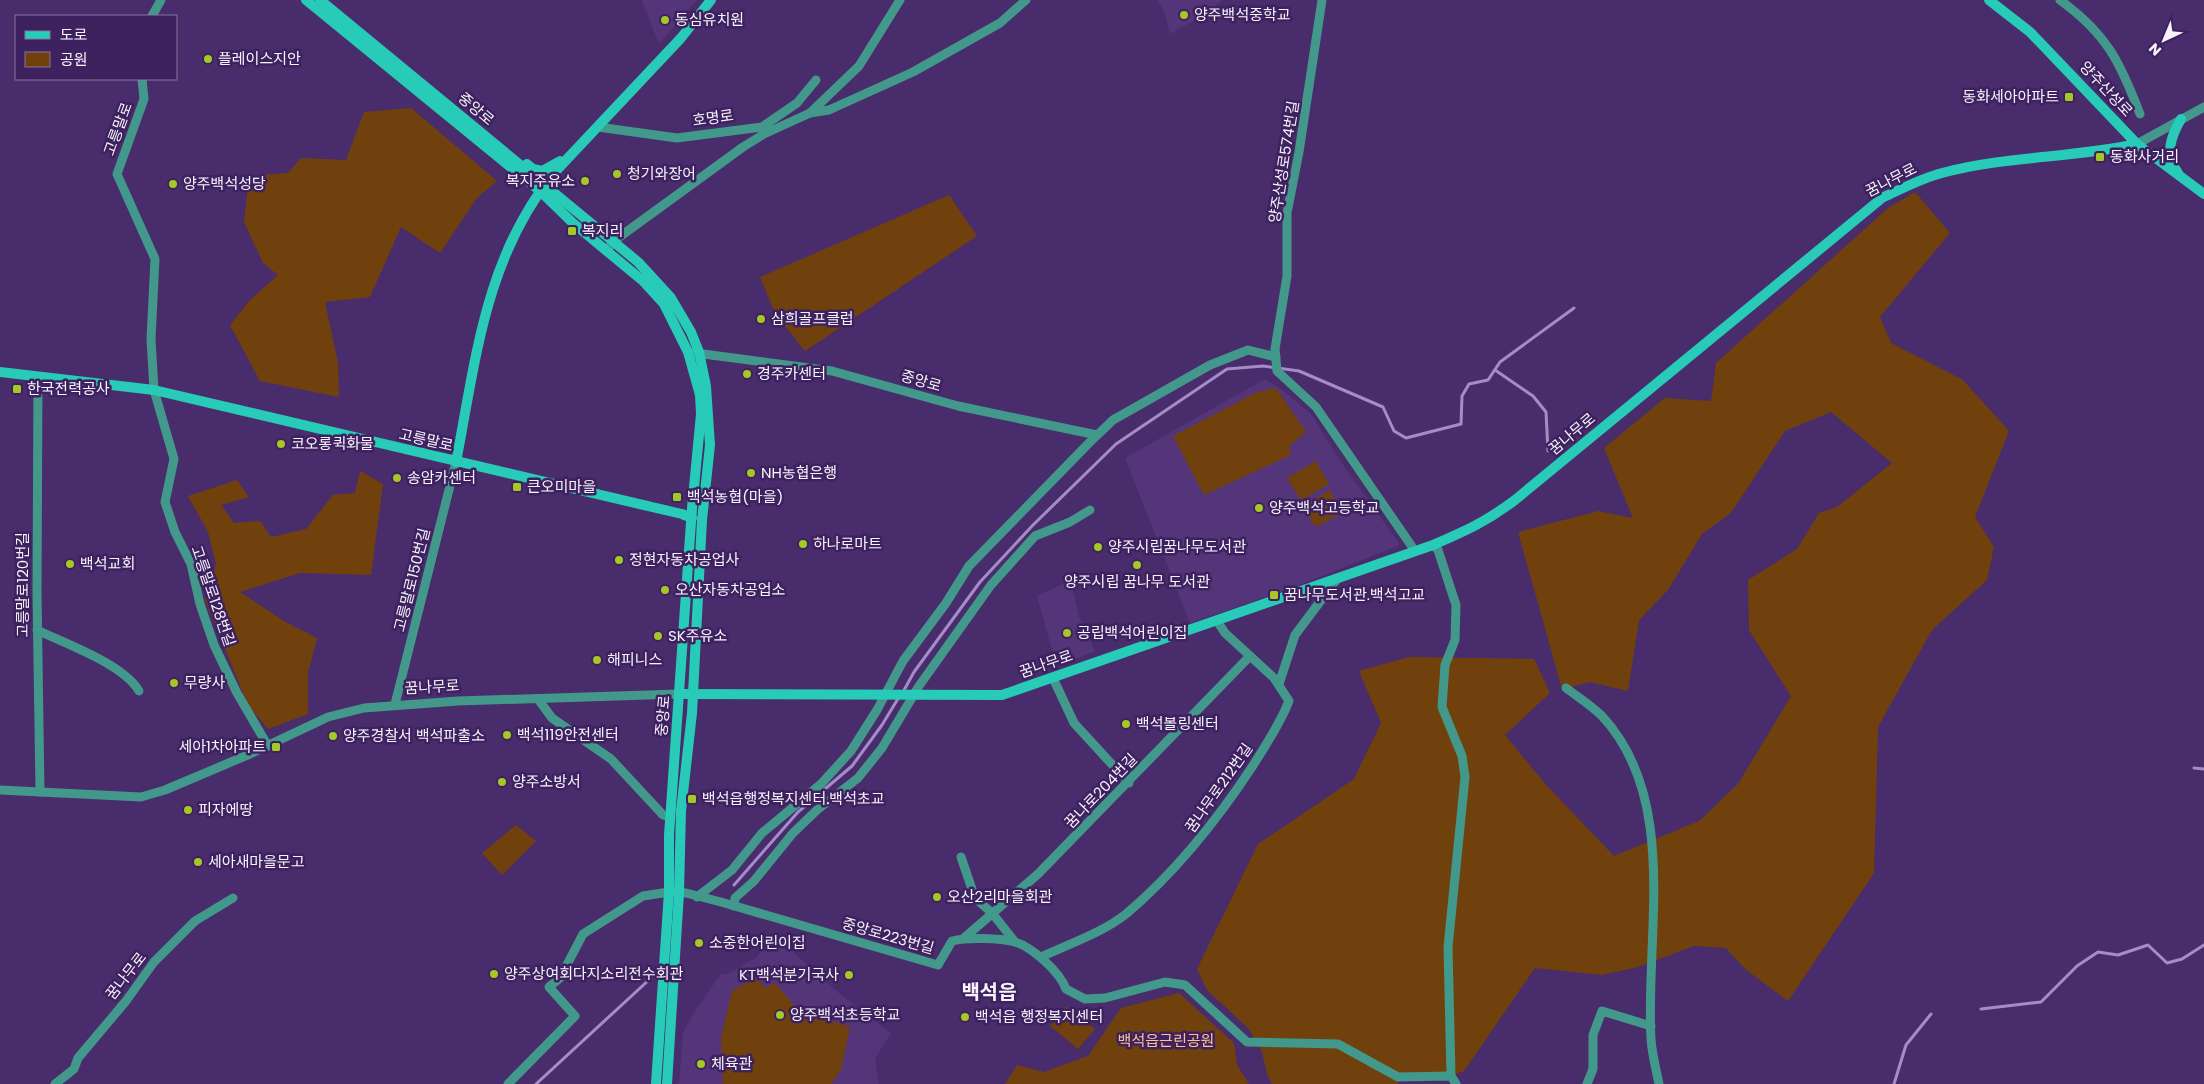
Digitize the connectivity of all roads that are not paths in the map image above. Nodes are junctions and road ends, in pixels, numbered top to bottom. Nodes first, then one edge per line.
1 (161, 0) edge
2 (306, 0) edge
3 (320, 0) edge
4 (711, 0) edge
5 (900, 0) edge
6 (1026, 0) edge
7 (1322, 0) edge
8 (1989, 0) edge
9 (2060, 0) edge
10 (153, 15) edge
11 (142, 80) edge
12 (816, 80) dead end
13 (2204, 107) edge
14 (810, 113) junction
15 (2140, 114) dead end
16 (2182, 119) junction
17 (595, 130) junction
18 (485, 137) junction
19 (2137, 144) junction
20 (2184, 179) junction
21 (542, 188) junction
22 (2204, 194) edge
23 (614, 242) junction
24 (606, 250) junction
25 (694, 352) junction
26 (1276, 364) junction
27 (0, 372) edge
28 (38, 377) junction
29 (154, 390) junction
30 (1097, 435) junction
31 (456, 462) junction
32 (1090, 510) dead end
33 (692, 518) junction
34 (1433, 545) junction
35 (1415, 551) junction
36 (1337, 578) junction
37 (1217, 621) junction
38 (37, 630) junction
39 (1250, 656) junction
40 (1053, 678) junction
41 (1279, 684) junction
42 (1566, 688) dead end
43 (139, 692) dead end
44 (679, 694) junction
45 (913, 694) junction
46 (692, 695) junction
47 (883, 696) junction
48 (538, 699) junction
49 (395, 704) junction
50 (268, 746) junction
51 (1129, 782) junction
52 (0, 790) edge
53 (40, 792) junction
54 (670, 817) junction
55 (961, 857) dead end
56 (674, 892) junction
57 (233, 898) dead end
58 (701, 898) junction
59 (734, 906) junction
60 (992, 913) junction
61 (964, 938) junction
62 (1015, 942) junction
63 (1041, 957) junction
64 (666, 1015) junction
65 (1650, 1026) junction
66 (1453, 1080) edge
67 (1658, 1083) edge
68 (55, 1084) edge
69 (508, 1084) edge
70 (656, 1084) edge
71 (667, 1084) edge
72 (1587, 1084) edge

1 - 10 street
2 - 21 street, 중앙로
3 - 18 street, 중앙로
4 - 17 street
5 - 14 street
6 - 14 street
7 - 26 street, 양주산성로574번길
8 - 19 street, 양주산성로
9 - 15 street
11 - 29 street, 고릉말로
12 - 17 street, 호명로
13 - 16 street, 꿈나무로
14 - 23 street
16 - 19 street, 꿈나무로
16 - 20 street
17 - 18 street
17 - 21 street
18 - 21 street, 중앙로
19 - 20 street, 양주산성로
19 - 34 street, 꿈나무로
20 - 22 street, 양주산성로
21 - 23 street, 중앙로
21 - 24 street, 중앙로
21 - 31 street
23 - 24 street
23 - 25 street, 중앙로
24 - 25 street, 중앙로
25 - 30 street, 중앙로
25 - 33 street, 중앙로
25 - 46 street, 중앙로
26 - 30 street
26 - 35 street
27 - 28 street, 고릉말로
28 - 29 street, 고릉말로
28 - 38 street, 고릉말로120번길
29 - 31 street, 고릉말로
29 - 50 street, 고릉말로128번길
30 - 47 street
31 - 33 street, 고릉말로
31 - 49 street, 고릉말로150번길
32 - 45 street
33 - 44 street, 중앙로
34 - 35 street, 꿈나무로
34 - 66 street
35 - 36 street, 꿈나무로
36 - 37 street, 꿈나무로
36 - 41 street
37 - 39 street
37 - 40 street, 꿈나무로
38 - 43 street
38 - 53 street, 고릉말로120번길
39 - 41 street
39 - 51 street, 꿈나로204번길
40 - 45 street, 꿈나무로
40 - 51 street
41 - 63 street, 꿈나무로212번길
42 - 65 street
44 - 46 street, 꿈나무로
44 - 48 street, 꿈나무로
44 - 54 street, 중앙로
45 - 47 street, 꿈나무로
45 - 59 street
46 - 47 street, 꿈나무로
46 - 56 street, 중앙로
47 - 58 street
48 - 49 street, 꿈나무로
48 - 54 street
49 - 50 street, 꿈나무로
50 - 53 street, 꿈나무로
51 - 60 street, 꿈나로204번길
52 - 53 street, 꿈나무로
54 - 56 street, 중앙로
55 - 60 street
56 - 58 street
56 - 64 street, 중앙로
56 - 64 street, 중앙로
56 - 69 street
57 - 68 street, 꿈나무로
58 - 59 street, 중앙로223번길
59 - 61 street, 중앙로223번길
60 - 61 street, 꿈나로204번길
60 - 62 street
61 - 62 street
62 - 63 street
63 - 66 street
64 - 70 street, 중앙로
64 - 71 street, 중앙로
65 - 67 street
65 - 72 street

